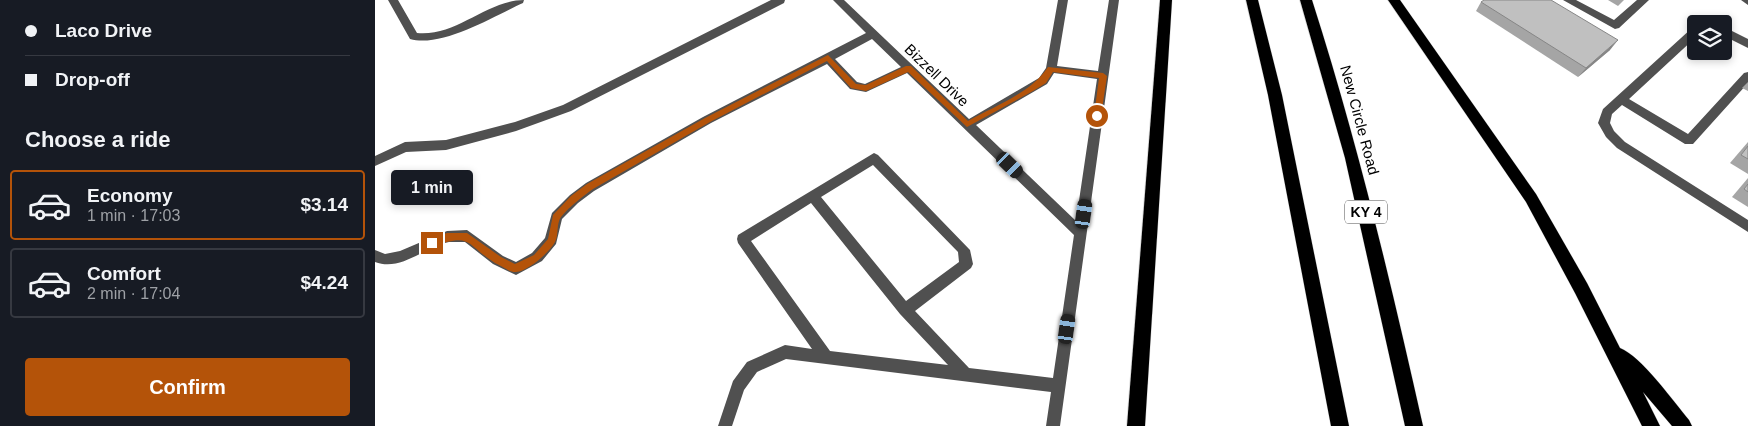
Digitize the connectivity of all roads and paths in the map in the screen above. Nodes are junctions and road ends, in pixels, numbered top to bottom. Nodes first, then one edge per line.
1 (393, 0) edge
2 (519, 0) edge
3 (780, 0) edge
4 (838, 0) edge
5 (1063, 0) edge
6 (1114, 0) edge
7 (1166, 0) edge
8 (1252, 0) edge
9 (1307, 0) edge
10 (1394, 0) edge
11 (1568, 0) edge
12 (1643, 0) edge
13 (873, 34) junction
14 (1732, 35) edge
15 (1687, 39) edge
16 (1748, 44) edge
17 (828, 58) junction
18 (909, 68) junction
19 (1051, 69) junction
20 (1103, 76) junction
21 (1748, 76) edge
22 (1622, 100) junction
23 (967, 124) junction
24 (375, 161) edge
25 (813, 196) junction
26 (1748, 226) edge
27 (1081, 234) junction
28 (375, 256) edge
29 (905, 310) junction
30 (1609, 344) junction
31 (827, 357) junction
32 (966, 375) junction
33 (1059, 386) junction
34 (725, 426) edge
35 (1053, 426) edge
36 (1136, 426) edge
37 (1340, 426) edge
38 (1414, 426) edge
39 (1651, 426) edge
40 (1683, 426) edge

1 - 2 street
3 - 24 street
4 - 13 street, Bizzell Drive
5 - 19 street
6 - 20 street
7 - 36 highway
8 - 37 highway
9 - 38 highway, New Circle Road / KY 4
10 - 30 highway
11 - 12 street
13 - 17 street
13 - 18 street, Bizzell Drive
14 - 16 street
15 - 22 street
17 - 18 street
17 - 28 street
18 - 23 street, Bizzell Drive
19 - 20 street
19 - 23 street
20 - 27 street
21 - 22 street
22 - 26 street
23 - 27 street, Bizzell Drive
25 - 29 street
25 - 29 street
25 - 31 street
27 - 33 street
29 - 32 street
30 - 39 highway
30 - 40 highway
31 - 32 street
31 - 34 street
32 - 33 street
33 - 35 street

